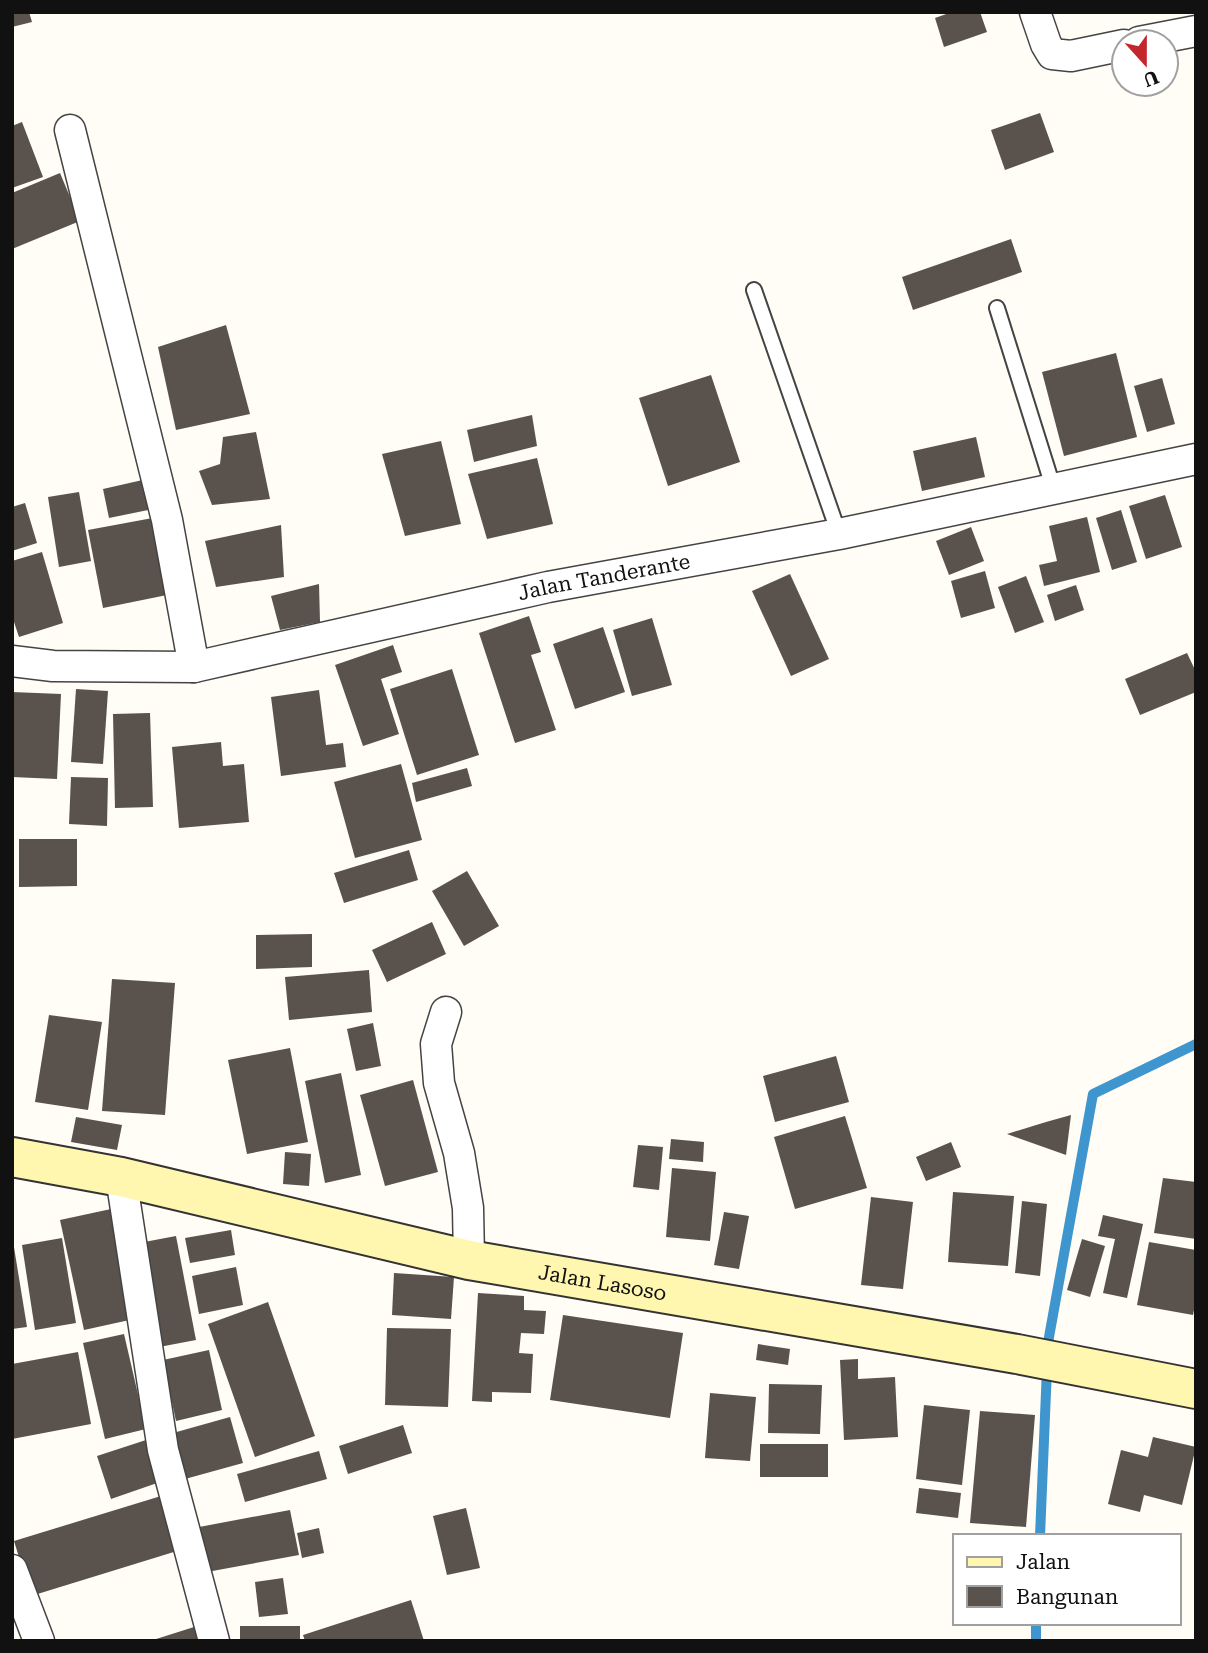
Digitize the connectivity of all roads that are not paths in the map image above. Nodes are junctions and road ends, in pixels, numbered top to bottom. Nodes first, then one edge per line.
1 (1035, 12) edge
2 (1110, 48) edge
3 (70, 130) dead end
4 (754, 290) dead end
5 (996, 308) dead end
6 (1196, 459) edge
7 (1054, 490) junction
8 (839, 534) junction
9 (12, 661) edge
10 (194, 667) junction
11 (446, 1012) dead end
12 (12, 1157) edge
13 (121, 1177) junction
14 (468, 1259) junction
15 (1196, 1390) edge
16 (12, 1570) edge
17 (39, 1641) edge
18 (214, 1641) edge

1 - 2 street
3 - 10 street
4 - 8 lane
5 - 7 lane
6 - 7 street, Jalan Tanderante
7 - 8 street, Jalan Tanderante
8 - 10 street, Jalan Tanderante
9 - 10 street, Jalan Tanderante
11 - 14 street
12 - 13 street, Jalan Lasoso
13 - 14 street, Jalan Lasoso
13 - 18 street
14 - 15 street, Jalan Lasoso
16 - 17 street

